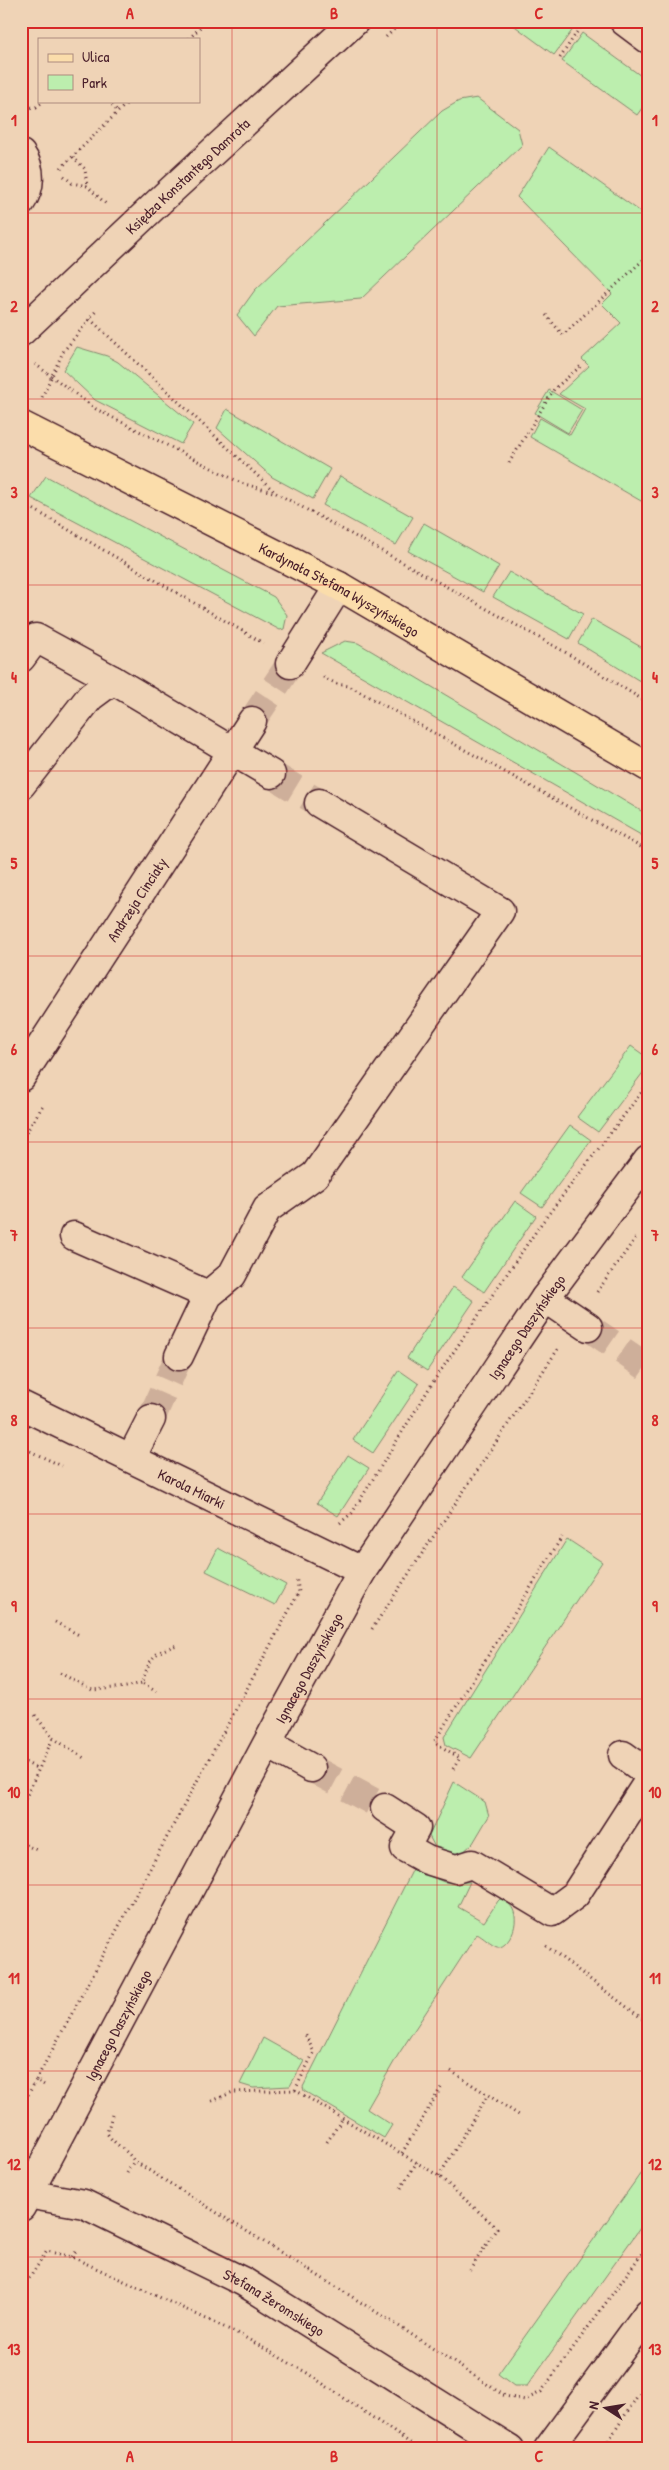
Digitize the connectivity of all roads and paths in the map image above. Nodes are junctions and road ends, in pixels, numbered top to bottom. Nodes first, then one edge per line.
1 (206, 21) edge
2 (355, 21) edge
3 (624, 21) edge
4 (584, 23) dead end
5 (190, 38) edge
6 (648, 39) edge
7 (560, 58) dead end
8 (43, 102) edge
9 (110, 102) edge
10 (127, 102) edge
11 (21, 108) edge
12 (118, 112) junction
13 (648, 114) edge
14 (645, 118) dead end
15 (21, 154) edge
16 (78, 154) dead end
17 (73, 158) dead end
18 (58, 170) dead end
19 (87, 186) junction
20 (21, 202) edge
21 (111, 210) dead end
22 (643, 260) dead end
23 (546, 315) dead end
24 (90, 319) dead end
25 (21, 332) edge
26 (30, 361) dead end
27 (582, 364) dead end
28 (51, 375) junction
29 (42, 397) dead end
30 (21, 425) edge
31 (509, 463) dead end
32 (276, 493) junction
33 (21, 502) edge
34 (339, 586) junction
35 (265, 644) dead end
36 (21, 658) edge
37 (290, 664) tunnel mouth
38 (320, 675) dead end
39 (113, 680) junction
40 (648, 703) edge
41 (252, 721) tunnel mouth
42 (233, 750) junction
43 (648, 767) edge
44 (271, 774) tunnel mouth
45 (21, 785) edge
46 (319, 802) tunnel mouth
47 (648, 851) edge
48 (21, 1077) edge
49 (648, 1084) edge
50 (648, 1160) edge
51 (642, 1229) dead end
52 (74, 1236) dead end
53 (208, 1295) junction
54 (545, 1298) junction
55 (582, 1324) junction
56 (179, 1356) tunnel mouth
57 (21, 1405) edge
58 (151, 1418) tunnel mouth
59 (131, 1458) junction
60 (337, 1524) dead end
61 (562, 1537) dead end
62 (362, 1571) junction
63 (295, 1578) dead end
64 (55, 1622) dead end
65 (79, 1635) dead end
66 (369, 1635) dead end
67 (177, 1644) dead end
68 (60, 1673) dead end
69 (142, 1683) junction
70 (157, 1692) dead end
71 (35, 1715) dead end
72 (53, 1738) junction
73 (268, 1744) junction
74 (623, 1755) dead end
75 (84, 1758) dead end
76 (21, 1760) edge
77 (311, 1768) tunnel mouth
78 (38, 1769) junction
79 (453, 1769) dead end
80 (648, 1773) edge
81 (648, 1782) edge
82 (21, 1808) edge
83 (384, 1808) tunnel mouth
84 (21, 1843) edge
85 (39, 1852) dead end
86 (543, 1944) dead end
87 (648, 2015) edge
88 (642, 2018) junction
89 (648, 2023) edge
90 (304, 2032) dead end
91 (451, 2072) dead end
92 (36, 2080) junction
93 (46, 2086) dead end
94 (442, 2086) dead end
95 (295, 2090) junction
96 (488, 2095) junction
97 (212, 2101) dead end
98 (115, 2107) dead end
99 (21, 2108) edge
100 (518, 2114) dead end
101 (342, 2118) junction
102 (327, 2142) dead end
103 (402, 2153) junction
104 (134, 2160) junction
105 (418, 2162) junction
106 (127, 2173) dead end
107 (438, 2176) junction
108 (402, 2188) dead end
109 (24, 2198) edge
110 (648, 2245) edge
111 (78, 2249) dead end
112 (72, 2257) junction
113 (470, 2270) dead end
114 (21, 2291) edge
115 (648, 2313) edge
116 (648, 2380) edge
117 (605, 2435) dead end
118 (609, 2438) junction
119 (504, 2447) edge
120 (419, 2449) edge
121 (548, 2449) edge
122 (603, 2449) edge

1 - 5 path
2 - 25 street, Księdza Konstantego Damrota
3 - 6 street
4 - 7 path
8 - 11 path
9 - 12 path
10 - 12 path
12 - 16 path
13 - 14 path
15 - 20 street
17 - 19 path
18 - 19 path
19 - 21 path
22 - 23 path
24 - 32 path
26 - 28 path
27 - 31 path
28 - 29 path
28 - 32 path
30 - 34 main road, Kardynała Stefana Wyszyńskiego
32 - 40 path
33 - 35 path
34 - 37 street
34 - 43 main road, Kardynała Stefana Wyszyńskiego
36 - 39 street
38 - 47 path
39 - 42 street
39 - 45 street
41 - 42 street, Andrzeja Cinciały
42 - 44 street
42 - 48 street, Andrzeja Cinciały
46 - 53 street
49 - 60 path
50 - 54 street, Ignacego Daszyńskiego
51 - 55 path
52 - 53 street
53 - 56 street
54 - 55 street
54 - 62 street, Ignacego Daszyńskiego
55 - 66 path
57 - 59 street, Karola Miarki
58 - 59 street
59 - 62 street, Karola Miarki
61 - 79 path
62 - 73 street, Ignacego Daszyńskiego
63 - 92 path
64 - 65 path
67 - 69 path
68 - 69 path
69 - 70 path
71 - 72 path
72 - 75 path
72 - 78 path
73 - 77 street
73 - 109 street, Ignacego Daszyńskiego
74 - 80 street
76 - 78 path
78 - 82 path
81 - 83 street
84 - 85 path
86 - 88 path
87 - 88 path
88 - 89 path
90 - 95 path
91 - 96 path
92 - 93 path
92 - 99 path
94 - 103 path
95 - 97 path
95 - 101 path
96 - 100 path
96 - 107 path
98 - 104 path
101 - 102 path
101 - 103 path
103 - 105 path
104 - 106 path
104 - 110 path
105 - 107 path
105 - 108 path
107 - 113 path
109 - 119 street, Stefana Żeromskiego
111 - 112 path
112 - 114 path
112 - 120 path
115 - 121 street
116 - 118 path
117 - 118 path
118 - 122 path

